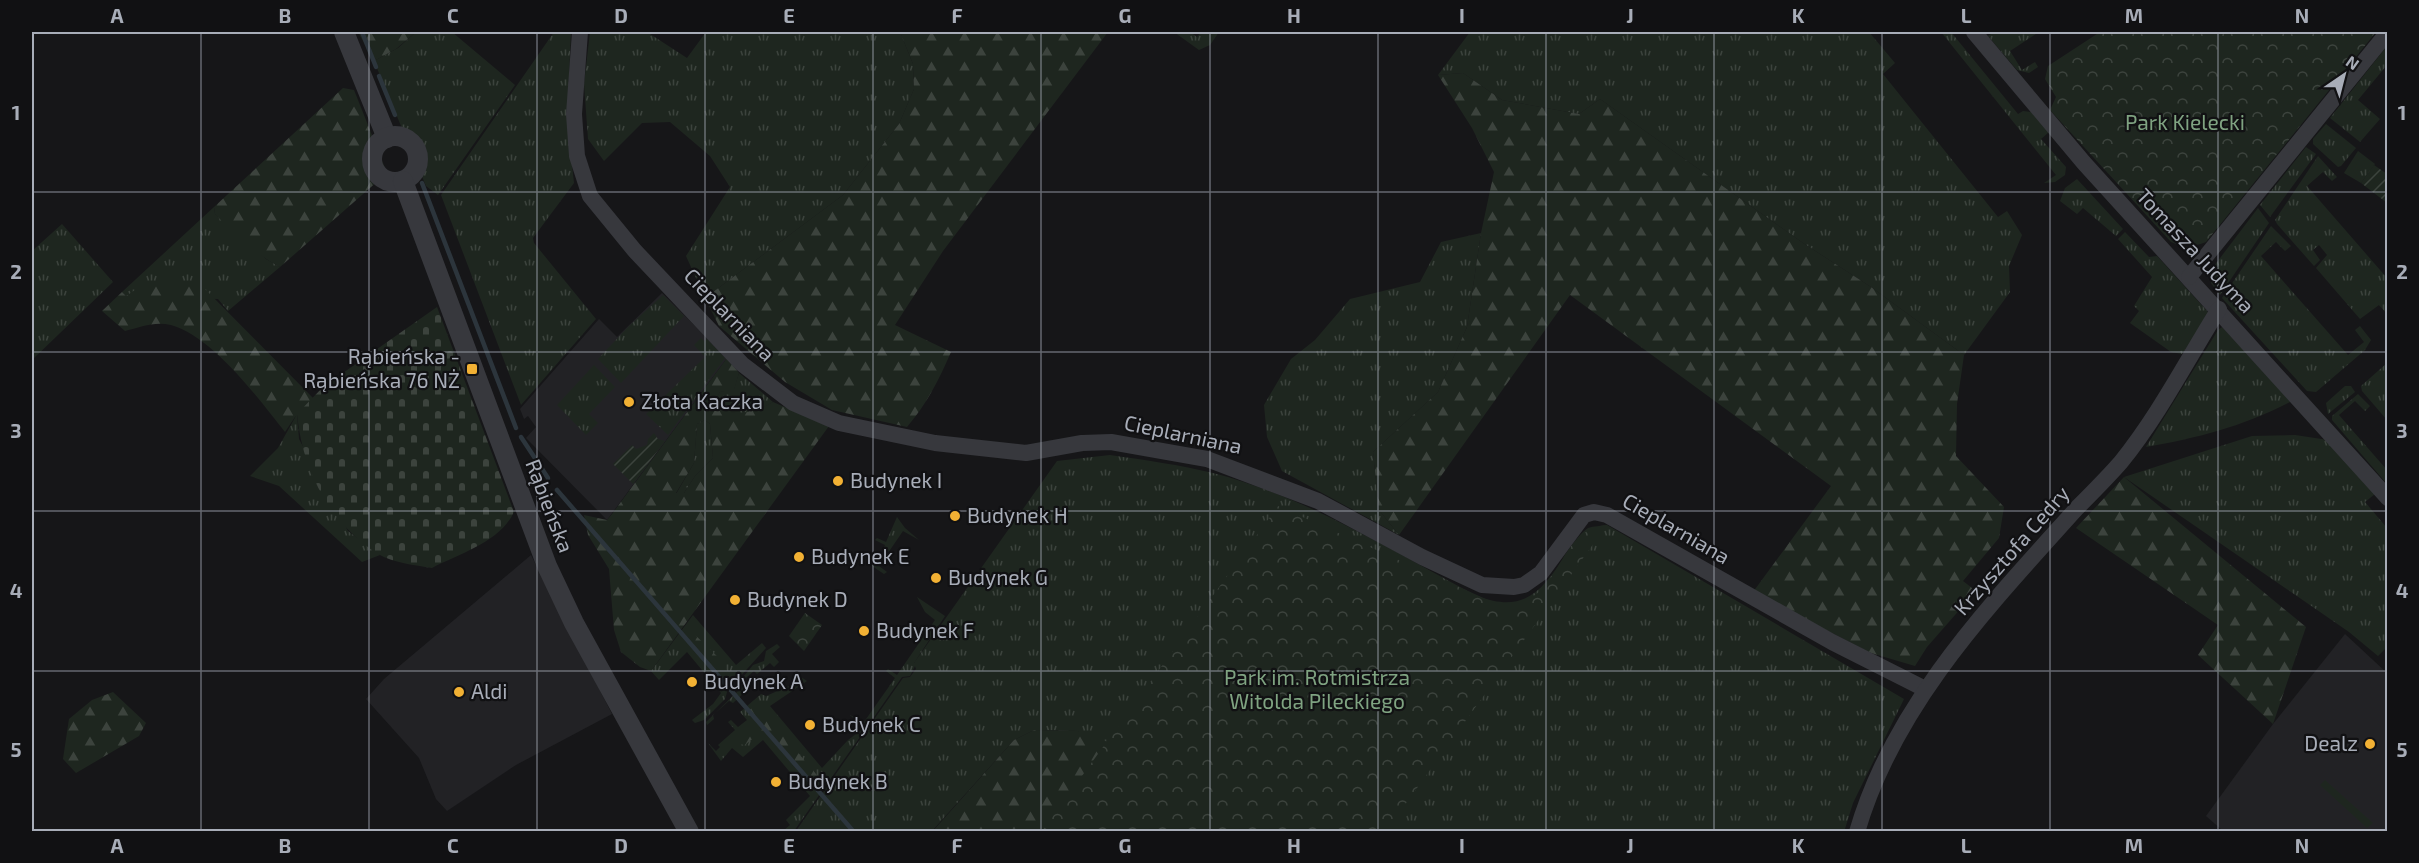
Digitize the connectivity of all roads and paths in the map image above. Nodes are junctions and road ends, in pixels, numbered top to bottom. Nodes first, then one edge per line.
1 (344, 32) edge
2 (580, 32) edge
3 (1974, 32) edge
4 (2388, 32) edge
5 (387, 138) junction
6 (403, 181) junction
7 (2189, 277) junction
8 (2219, 309) junction
9 (2388, 498) edge
10 (1924, 689) junction
11 (688, 831) edge
12 (1857, 831) edge

1 - 5 street
2 - 10 street, Cieplarniana
3 - 7 street, Tomasza Judyma
4 - 7 street
5 - 6 street
5 - 6 street
6 - 11 street, Rąbieńska
7 - 8 street, Tomasza Judyma
8 - 9 street, Tomasza Judyma
8 - 10 street, Krzysztofa Cedry
10 - 12 street, Krzysztofa Cedry

